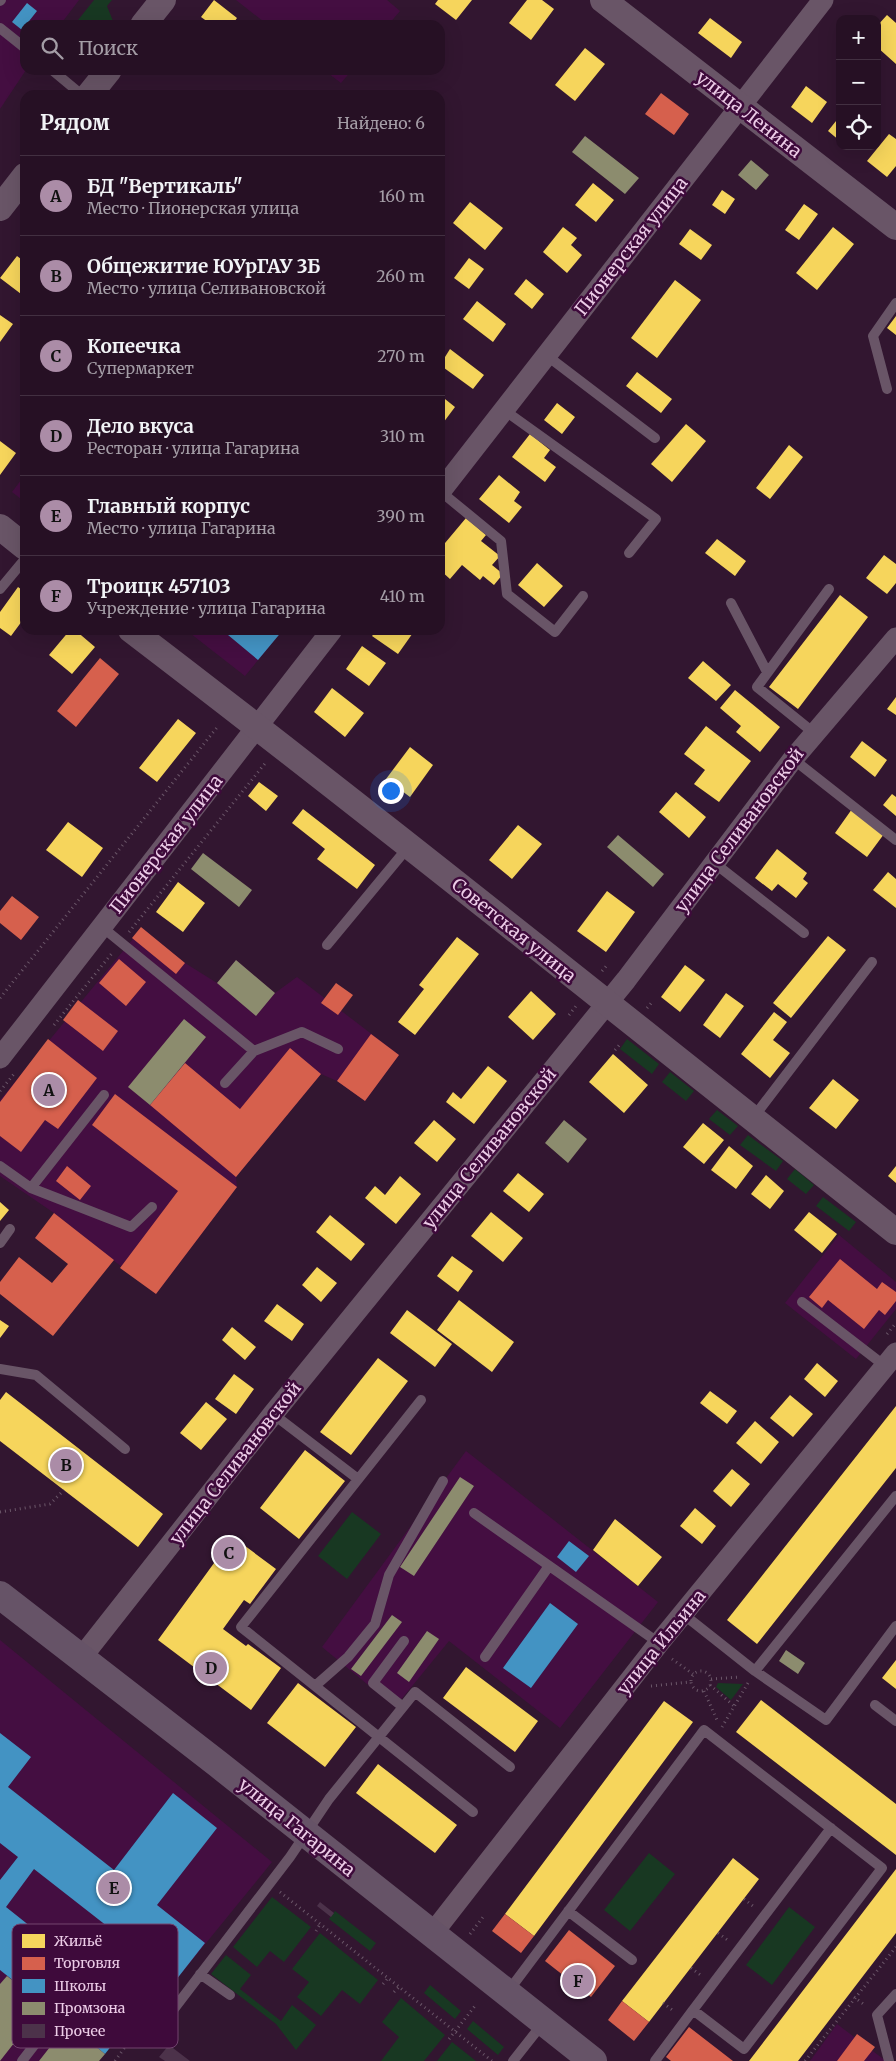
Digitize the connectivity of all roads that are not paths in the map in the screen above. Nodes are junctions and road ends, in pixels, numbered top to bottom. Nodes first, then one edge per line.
1 (163, 0) edge
2 (603, 0) edge
3 (823, 0) edge
4 (147, 20) edge
5 (0, 28) edge
6 (20, 44) edge
7 (58, 75) edge
8 (104, 75) edge
9 (76, 90) edge
10 (93, 90) edge
11 (739, 107) junction
12 (20, 182) edge
13 (0, 208) edge
14 (896, 227) edge
15 (896, 303) edge
16 (546, 355) junction
17 (887, 389) dead end
18 (504, 410) junction
19 (655, 438) dead end
20 (445, 486) edge
21 (445, 496) edge
22 (0, 527) edge
23 (20, 543) edge
24 (629, 553) dead end
25 (20, 565) edge
26 (829, 588) dead end
27 (0, 589) edge
28 (583, 596) dead end
29 (731, 603) dead end
30 (137, 635) edge
31 (328, 635) edge
32 (896, 638) edge
33 (767, 672) junction
34 (257, 727) junction
35 (814, 733) junction
36 (793, 759) junction
37 (896, 840) edge
38 (410, 845) junction
39 (713, 862) junction
40 (102, 927) junction
41 (804, 933) dead end
42 (327, 944) dead end
43 (872, 962) dead end
44 (606, 1004) junction
45 (338, 1049) dead end
46 (254, 1051) junction
47 (0, 1058) edge
48 (225, 1083) dead end
49 (104, 1095) dead end
50 (753, 1119) junction
51 (0, 1166) edge
52 (31, 1188) junction
53 (152, 1206) dead end
54 (10, 1229) dead end
55 (896, 1232) edge
56 (0, 1243) edge
57 (802, 1302) dead end
58 (891, 1360) edge
59 (0, 1369) edge
60 (421, 1400) dead end
61 (273, 1414) junction
62 (125, 1449) dead end
63 (358, 1480) junction
64 (443, 1481) dead end
65 (896, 1496) edge
66 (474, 1514) dead end
67 (549, 1566) junction
68 (0, 1595) edge
69 (683, 1614) junction
70 (896, 1626) edge
71 (404, 1641) dead end
72 (666, 1651) junction
73 (485, 1657) dead end
74 (81, 1658) junction
75 (753, 1674) junction
76 (315, 1686) junction
77 (875, 1705) dead end
78 (403, 1707) junction
79 (896, 1721) edge
80 (379, 1738) junction
81 (510, 1768) dead end
82 (473, 1812) dead end
83 (831, 1828) junction
84 (305, 1834) junction
85 (568, 1912) junction
86 (432, 1934) junction
87 (632, 1960) dead end
88 (200, 1974) junction
89 (507, 1993) junction
90 (896, 1994) edge
91 (230, 1995) dead end
92 (178, 2003) edge
93 (693, 2010) junction
94 (544, 2022) junction
95 (32, 2048) edge
96 (22, 2061) edge
97 (513, 2061) edge
98 (593, 2061) edge
99 (654, 2061) edge
100 (889, 2061) edge

1 - 4 street
2 - 11 street, улица Ленина
3 - 11 street, Пионерская улица
5 - 6 lane
7 - 9 lane
8 - 10 street
11 - 14 street, улица Ленина
11 - 16 street, Пионерская улица
12 - 13 street
15 - 17 lane
16 - 18 street, Пионерская улица
16 - 19 lane
18 - 20 street, Пионерская улица
18 - 24 lane
21 - 28 lane
22 - 23 street
25 - 27 lane
26 - 33 lane
29 - 33 lane
30 - 34 street, Советская улица
31 - 34 street, Пионерская улица
32 - 35 street, улица Селивановской
33 - 35 lane
34 - 38 street, Советская улица
34 - 40 street, Пионерская улица
35 - 36 street, улица Селивановской
36 - 37 lane
36 - 39 street, улица Селивановской
38 - 42 lane
38 - 44 street, Советская улица
39 - 41 lane
39 - 44 street, улица Селивановской
40 - 46 lane
40 - 47 street, Пионерская улица
43 - 50 lane
44 - 50 street, Советская улица
44 - 61 street, улица Селивановской
45 - 46 lane
46 - 48 lane
49 - 52 lane
50 - 55 street, Советская улица
51 - 52 lane
52 - 53 lane
54 - 56 lane
57 - 58 lane
58 - 69 street, улица Ильина
59 - 62 lane
60 - 63 lane
61 - 63 lane
61 - 74 street, улица Селивановской
63 - 76 lane
64 - 76 lane
65 - 75 lane
66 - 67 lane
67 - 72 lane
67 - 73 lane
68 - 74 main road, улица Гагарина
69 - 72 street, улица Ильина
69 - 75 lane
70 - 75 lane
71 - 78 lane
72 - 86 street, улица Ильина
74 - 84 main road, улица Гагарина
76 - 80 lane
77 - 79 lane
78 - 80 lane
78 - 81 lane
80 - 82 lane
80 - 84 lane
83 - 85 lane
83 - 93 lane
83 - 93 lane
84 - 86 main road, улица Гагарина
84 - 88 lane
85 - 87 lane
85 - 89 lane
86 - 89 main road, улица Гагарина
88 - 91 lane
88 - 92 lane
89 - 94 main road, улица Гагарина
90 - 100 lane
93 - 99 lane
94 - 97 lane
94 - 98 main road, улица Гагарина
95 - 96 lane

